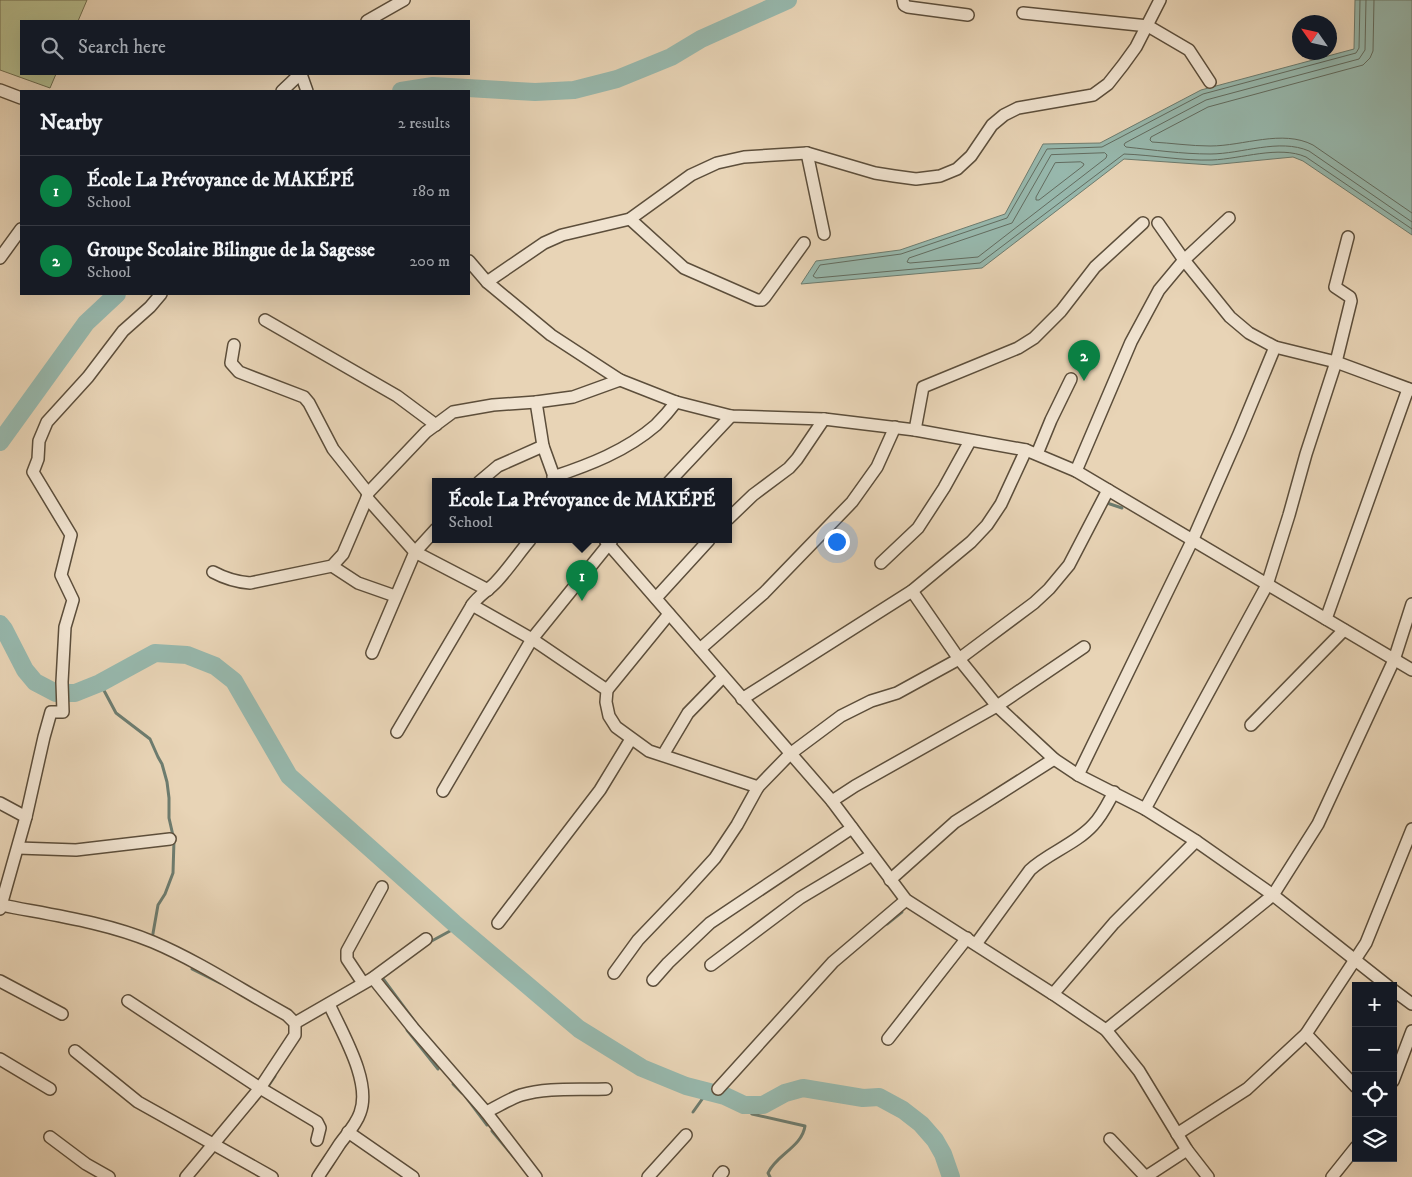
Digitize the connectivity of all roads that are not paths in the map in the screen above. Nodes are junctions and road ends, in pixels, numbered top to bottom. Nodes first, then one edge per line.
1 (404, 0) edge
2 (903, 0) edge
3 (1160, 0) edge
4 (1023, 13) dead end
5 (968, 15) dead end
6 (369, 20) edge
7 (1148, 26) junction
8 (299, 75) edge
9 (300, 75) edge
10 (1210, 82) dead end
11 (0, 90) edge
12 (283, 90) edge
13 (306, 90) edge
14 (20, 98) edge
15 (807, 153) junction
16 (1229, 218) dead end
17 (630, 219) junction
18 (1143, 223) dead end
19 (1158, 223) dead end
20 (20, 230) edge
21 (824, 234) dead end
22 (1348, 237) dead end
23 (804, 243) dead end
24 (0, 258) edge
25 (1184, 260) junction
26 (470, 262) edge
27 (487, 282) junction
28 (160, 295) edge
29 (265, 320) dead end
30 (234, 345) dead end
31 (1275, 347) junction
32 (1336, 362) junction
33 (1071, 379) dead end
34 (620, 380) junction
35 (1410, 390) edge
36 (536, 402) junction
37 (676, 402) junction
38 (731, 416) junction
39 (824, 419) junction
40 (436, 425) junction
41 (895, 427) junction
42 (915, 430) junction
43 (970, 441) junction
44 (543, 446) junction
45 (1032, 452) junction
46 (1076, 471) junction
47 (483, 478) edge
48 (553, 478) edge
49 (559, 478) edge
50 (673, 478) edge
51 (1108, 490) junction
52 (367, 495) junction
53 (732, 515) edge
54 (432, 533) edge
55 (1193, 539) junction
56 (528, 543) edge
57 (606, 543) edge
58 (610, 543) edge
59 (706, 543) edge
60 (415, 552) junction
61 (882, 563) dead end
62 (332, 566) junction
63 (213, 572) dead end
64 (1268, 585) junction
65 (488, 590) junction
66 (912, 591) junction
67 (395, 596) junction
68 (656, 598) junction
69 (1412, 604) edge
70 (472, 605) junction
71 (669, 614) junction
72 (1326, 619) junction
73 (1344, 630) junction
74 (532, 639) junction
75 (1084, 647) dead end
76 (700, 649) junction
77 (372, 653) dead end
78 (959, 659) junction
79 (1394, 660) junction
80 (1412, 670) edge
81 (723, 677) junction
82 (607, 690) junction
83 (742, 699) junction
84 (997, 706) junction
85 (1251, 725) dead end
86 (397, 732) dead end
87 (631, 739) junction
88 (790, 754) junction
89 (663, 755) junction
90 (1054, 759) junction
91 (1078, 775) junction
92 (758, 787) junction
93 (443, 790) dead end
94 (1114, 792) junction
95 (832, 801) junction
96 (0, 803) edge
97 (1145, 809) junction
98 (26, 817) junction
99 (852, 828) junction
100 (1412, 829) edge
101 (170, 839) dead end
102 (1196, 842) junction
103 (18, 848) junction
104 (872, 855) junction
105 (890, 880) junction
106 (382, 887) dead end
107 (1273, 895) junction
108 (906, 900) junction
109 (1, 907) edge
110 (498, 923) dead end
111 (426, 939) dead end
112 (971, 941) junction
113 (1355, 960) junction
114 (711, 965) dead end
115 (614, 973) dead end
116 (653, 980) dead end
117 (0, 981) edge
118 (368, 981) junction
119 (1383, 982) edge
120 (1397, 993) edge
121 (1053, 994) junction
122 (128, 1001) dead end
123 (329, 1004) junction
124 (1412, 1004) edge
125 (62, 1014) dead end
126 (295, 1024) junction
127 (1106, 1030) junction
128 (1412, 1031) edge
129 (1306, 1034) junction
130 (888, 1038) dead end
131 (75, 1051) dead end
132 (0, 1059) edge
133 (1396, 1072) edge
134 (1352, 1083) edge
135 (260, 1088) junction
136 (50, 1089) dead end
137 (606, 1089) dead end
138 (718, 1089) dead end
139 (486, 1112) junction
140 (348, 1132) junction
141 (1177, 1134) junction
142 (686, 1135) dead end
143 (50, 1137) dead end
144 (1110, 1139) dead end
145 (317, 1140) dead end
146 (214, 1145) junction
147 (1187, 1150) junction
148 (1352, 1152) edge
149 (109, 1177) edge
150 (186, 1177) edge
151 (272, 1177) edge
152 (318, 1177) edge
153 (413, 1177) edge
154 (536, 1177) edge
155 (648, 1177) edge
156 (1208, 1177) edge
157 (1332, 1177) edge

1 - 6 street
2 - 5 street
3 - 7 street
4 - 7 street
7 - 10 street
7 - 15 street
8 - 12 street
9 - 13 street
11 - 14 street
15 - 17 street
15 - 21 street
16 - 25 street
17 - 23 street
17 - 27 street
18 - 42 street
19 - 25 street
20 - 24 street
22 - 32 street
25 - 31 street
25 - 46 street
26 - 27 street
27 - 34 street
28 - 98 street
29 - 40 street
30 - 52 street
31 - 32 street
31 - 55 street
32 - 35 street
32 - 64 street
33 - 45 street
34 - 36 street
34 - 37 street
35 - 72 street
36 - 40 street
36 - 44 street
37 - 38 street
37 - 49 street
38 - 39 street
38 - 50 street
39 - 41 street
39 - 53 street
40 - 52 street
41 - 42 street
41 - 76 street
42 - 43 street
43 - 45 street
43 - 61 street
44 - 47 street
44 - 48 street
45 - 46 street
45 - 66 street
46 - 51 street
51 - 55 street
51 - 78 street
52 - 60 street
52 - 62 street
54 - 60 street
55 - 64 street
55 - 91 street
56 - 65 street
57 - 74 street
58 - 68 street
59 - 68 street
60 - 65 street
60 - 67 street
62 - 63 street
62 - 67 street
64 - 72 street
64 - 97 street
65 - 70 street
66 - 78 street
66 - 83 street
67 - 77 street
68 - 71 street
69 - 79 street
70 - 74 street
70 - 86 street
71 - 76 street
71 - 82 street
72 - 73 street
73 - 79 street
73 - 85 street
74 - 82 street
74 - 93 street
75 - 84 street
76 - 81 street
78 - 84 street
78 - 88 street
79 - 80 street
79 - 107 street
81 - 83 street
81 - 89 street
82 - 87 street
83 - 88 street
84 - 90 street
84 - 95 street
87 - 89 street
87 - 110 street
88 - 92 street
88 - 95 street
89 - 92 street
90 - 91 street
90 - 105 street
91 - 94 street
92 - 115 street
94 - 97 street
94 - 112 street
95 - 99 street
96 - 98 street
97 - 102 street
98 - 103 street
99 - 104 street
99 - 116 street
100 - 113 street
101 - 103 street
102 - 107 street
102 - 121 street
103 - 109 street
104 - 105 street
104 - 114 street
105 - 108 street
106 - 118 street
107 - 113 street
107 - 127 street
108 - 112 street
108 - 138 street
109 - 126 street
111 - 118 street
112 - 121 street
112 - 130 street
113 - 119 street
113 - 129 street
117 - 125 street
118 - 123 street
118 - 139 street
120 - 124 street
121 - 127 street
122 - 135 street
123 - 126 street
123 - 140 street
126 - 135 street
127 - 141 street
128 - 133 street
129 - 134 street
129 - 141 street
131 - 146 street
132 - 136 street
135 - 145 street
135 - 146 street
137 - 139 street
139 - 154 street
140 - 152 street
140 - 153 street
141 - 147 street
142 - 155 street
143 - 149 street
144 - 147 street
146 - 150 street
146 - 151 street
147 - 156 street
148 - 157 street

